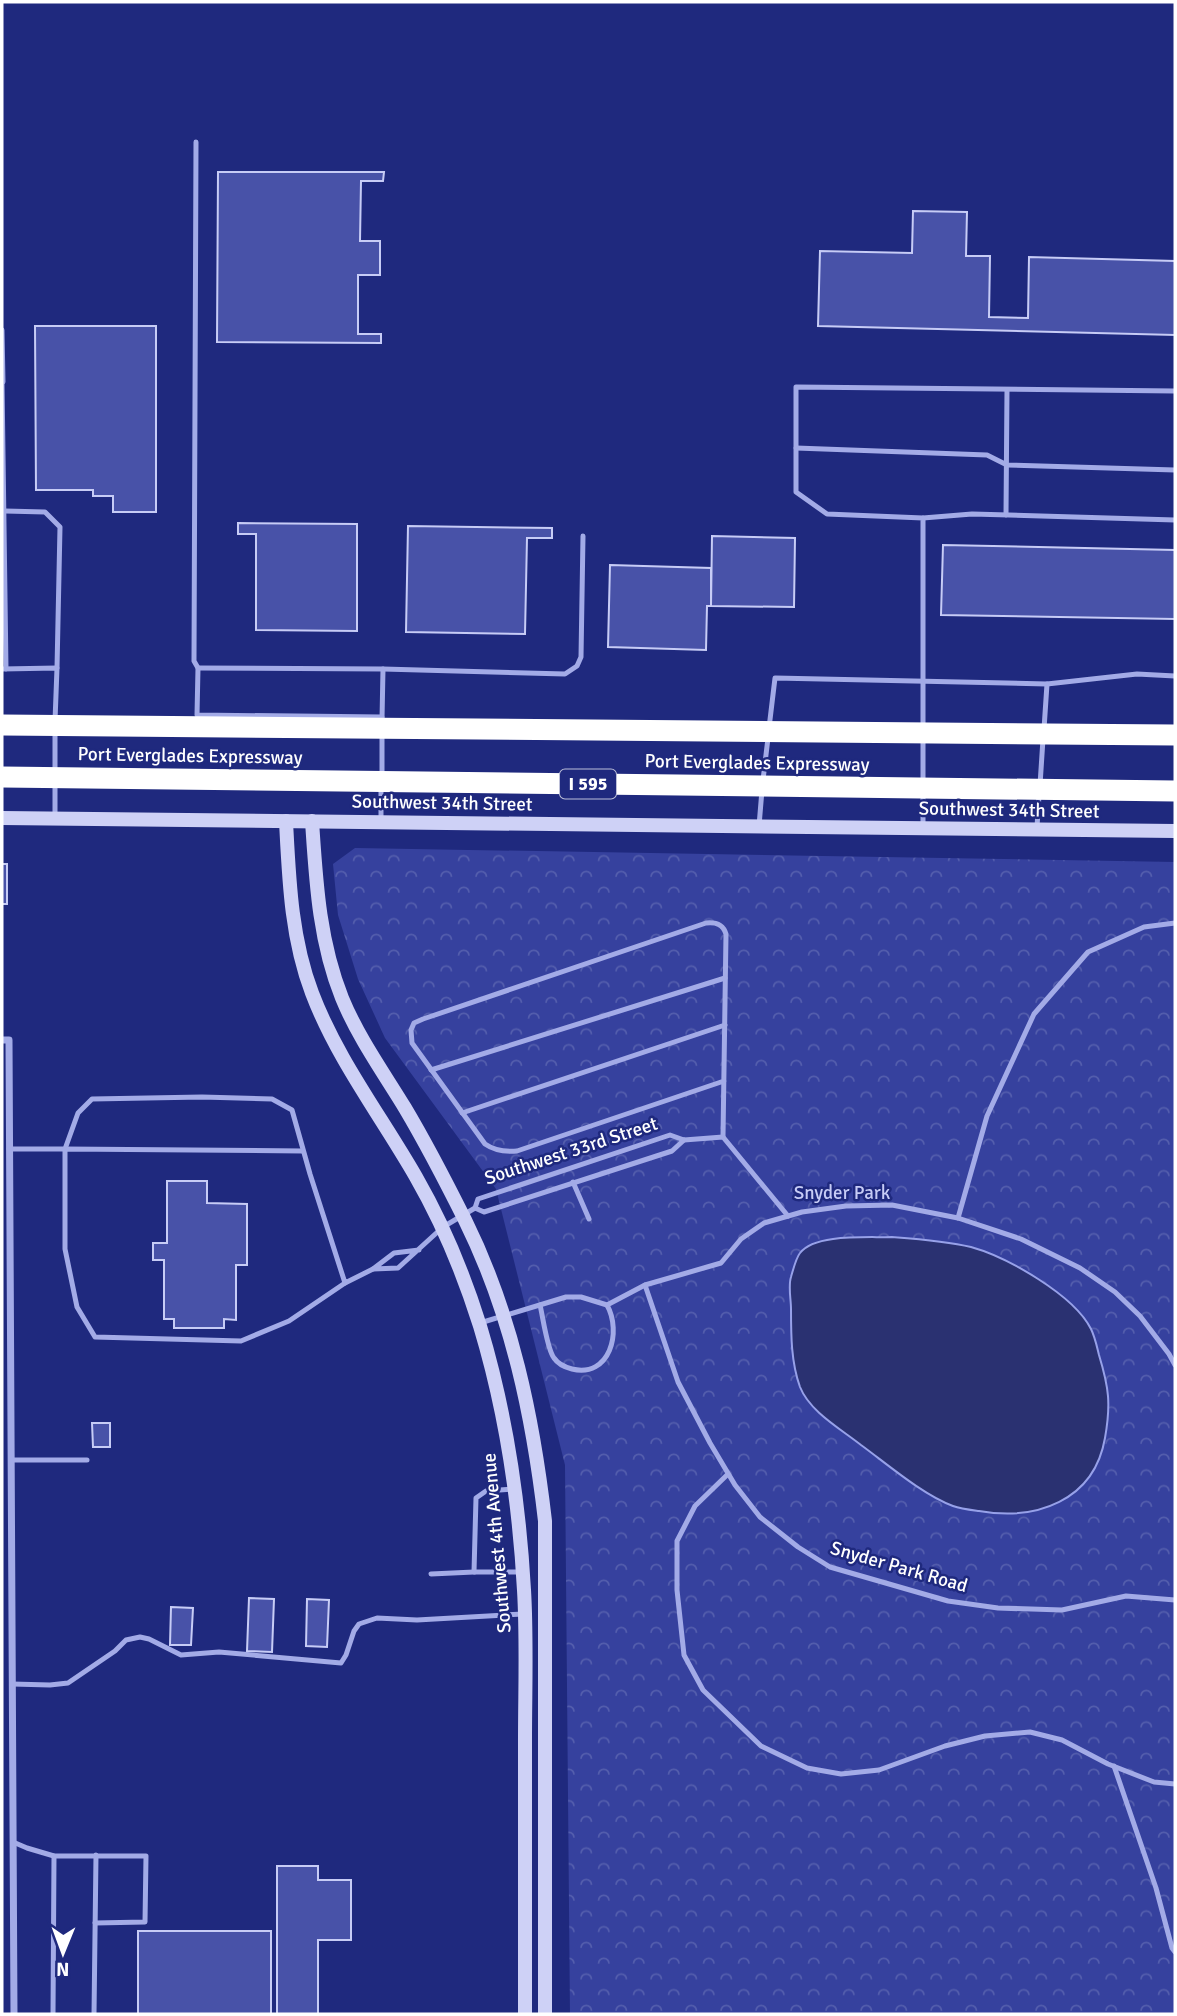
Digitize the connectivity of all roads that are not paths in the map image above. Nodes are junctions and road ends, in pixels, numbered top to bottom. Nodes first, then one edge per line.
1 (196, 142) dead end
2 (2, 330) edge
3 (2, 382) edge
4 (1007, 390) junction
5 (1175, 391) edge
6 (796, 448) junction
7 (1007, 465) junction
8 (1175, 470) edge
9 (5, 511) junction
10 (1006, 515) junction
11 (923, 518) junction
12 (1175, 520) edge
13 (583, 536) dead end
14 (57, 668) junction
15 (198, 668) junction
16 (4, 669) edge
17 (383, 669) junction
18 (1175, 676) edge
19 (923, 680) junction
20 (1047, 684) junction
21 (383, 718) junction
22 (2, 725) edge
23 (1175, 735) edge
24 (2, 777) edge
25 (1175, 791) edge
26 (2, 818) edge
27 (55, 819) junction
28 (286, 821) junction
29 (312, 821) junction
30 (381, 821) junction
31 (759, 826) junction
32 (923, 828) junction
33 (1037, 830) junction
34 (1175, 831) edge
35 (1175, 923) edge
36 (726, 978) junction
37 (725, 1025) junction
38 (5, 1040) edge
39 (431, 1070) junction
40 (724, 1081) junction
41 (462, 1113) junction
42 (723, 1137) junction
43 (684, 1140) junction
44 (9, 1149) junction
45 (65, 1149) junction
46 (303, 1152) junction
47 (573, 1182) junction
48 (469, 1212) junction
49 (788, 1216) junction
50 (958, 1218) junction
51 (589, 1219) dead end
52 (443, 1227) junction
53 (419, 1251) junction
54 (373, 1269) junction
55 (345, 1283) junction
56 (645, 1285) junction
57 (540, 1304) junction
58 (607, 1305) junction
59 (503, 1316) junction
60 (6, 1322) edge
61 (479, 1324) junction
62 (1172, 1353) edge
63 (1175, 1365) edge
64 (11, 1460) junction
65 (87, 1460) dead end
66 (728, 1474) junction
67 (515, 1488) junction
68 (474, 1572) junction
69 (523, 1572) junction
70 (431, 1574) dead end
71 (2, 1576) edge
72 (12, 1577) junction
73 (1175, 1600) edge
74 (525, 1614) junction
75 (12, 1684) junction
76 (1114, 1766) junction
77 (1175, 1783) edge
78 (2, 1842) edge
79 (13, 1842) junction
80 (96, 1855) junction
81 (54, 1856) junction
82 (95, 1923) junction
83 (1175, 1952) edge
84 (14, 2014) edge
85 (54, 2014) edge
86 (94, 2014) edge
87 (525, 2014) edge
88 (545, 2014) edge

1 - 15 lane
2 - 3 lane
3 - 9 lane
4 - 5 lane
4 - 6 lane
4 - 7 lane
6 - 7 lane
6 - 11 lane
7 - 8 lane
7 - 10 lane
9 - 14 lane
9 - 16 lane
10 - 11 lane
10 - 12 lane
11 - 19 lane
13 - 17 lane
14 - 16 lane
14 - 27 lane
15 - 17 lane
15 - 21 lane
17 - 21 lane
18 - 20 lane
19 - 20 lane
19 - 31 lane
19 - 32 lane
20 - 33 lane
21 - 30 lane
22 - 23 highway, Port Everglades Expressway, bridge
24 - 25 highway, Port Everglades Expressway / I 595, bridge
26 - 27 street, Southwest 34th Street
27 - 28 street, Southwest 34th Street
28 - 29 street, Southwest 34th Street
28 - 52 street, Southwest 4th Avenue
29 - 30 street, Southwest 34th Street
29 - 48 street, Southwest 4th Avenue
30 - 31 street, Southwest 34th Street
31 - 32 street, Southwest 34th Street
32 - 33 street, Southwest 34th Street
33 - 34 street, Southwest 34th Street
35 - 50 lane
36 - 37 lane
36 - 39 lane
36 - 39 lane
37 - 40 lane
37 - 41 lane
38 - 44 street
39 - 41 lane
40 - 41 lane
40 - 42 lane
42 - 43 lane, Southwest 33rd Street
42 - 49 lane
43 - 47 lane, Southwest 33rd Street
43 - 48 lane, Southwest 33rd Street
44 - 45 lane
44 - 60 street
45 - 46 lane
45 - 46 lane
45 - 55 lane
46 - 55 lane
47 - 48 lane, Southwest 33rd Street
47 - 51 lane
48 - 52 lane, Southwest 33rd Street
48 - 59 street, Southwest 4th Avenue
49 - 50 lane
49 - 56 lane
50 - 62 lane
52 - 53 lane, Southwest 33rd Street
52 - 61 street, Southwest 4th Avenue
53 - 54 lane
53 - 54 lane, Southwest 33rd Street
54 - 55 lane
56 - 58 lane
56 - 66 lane, Snyder Park Road
57 - 58 lane
57 - 58 lane
57 - 59 lane
59 - 61 lane
59 - 88 street, Southwest 4th Avenue
60 - 64 street
61 - 67 street, Southwest 4th Avenue
62 - 63 lane
64 - 65 lane
64 - 72 street
66 - 73 lane, Snyder Park Road
66 - 76 lane
67 - 68 lane
67 - 69 street, Southwest 4th Avenue
68 - 69 lane
68 - 70 lane
69 - 74 street, Southwest 4th Avenue
71 - 72 street
72 - 75 street
74 - 75 lane
74 - 87 street, Southwest 4th Avenue
75 - 79 street
76 - 77 lane
76 - 83 lane
78 - 79 street
79 - 81 lane
79 - 84 street
80 - 81 lane
80 - 82 lane
80 - 82 lane
81 - 85 lane
82 - 86 lane

